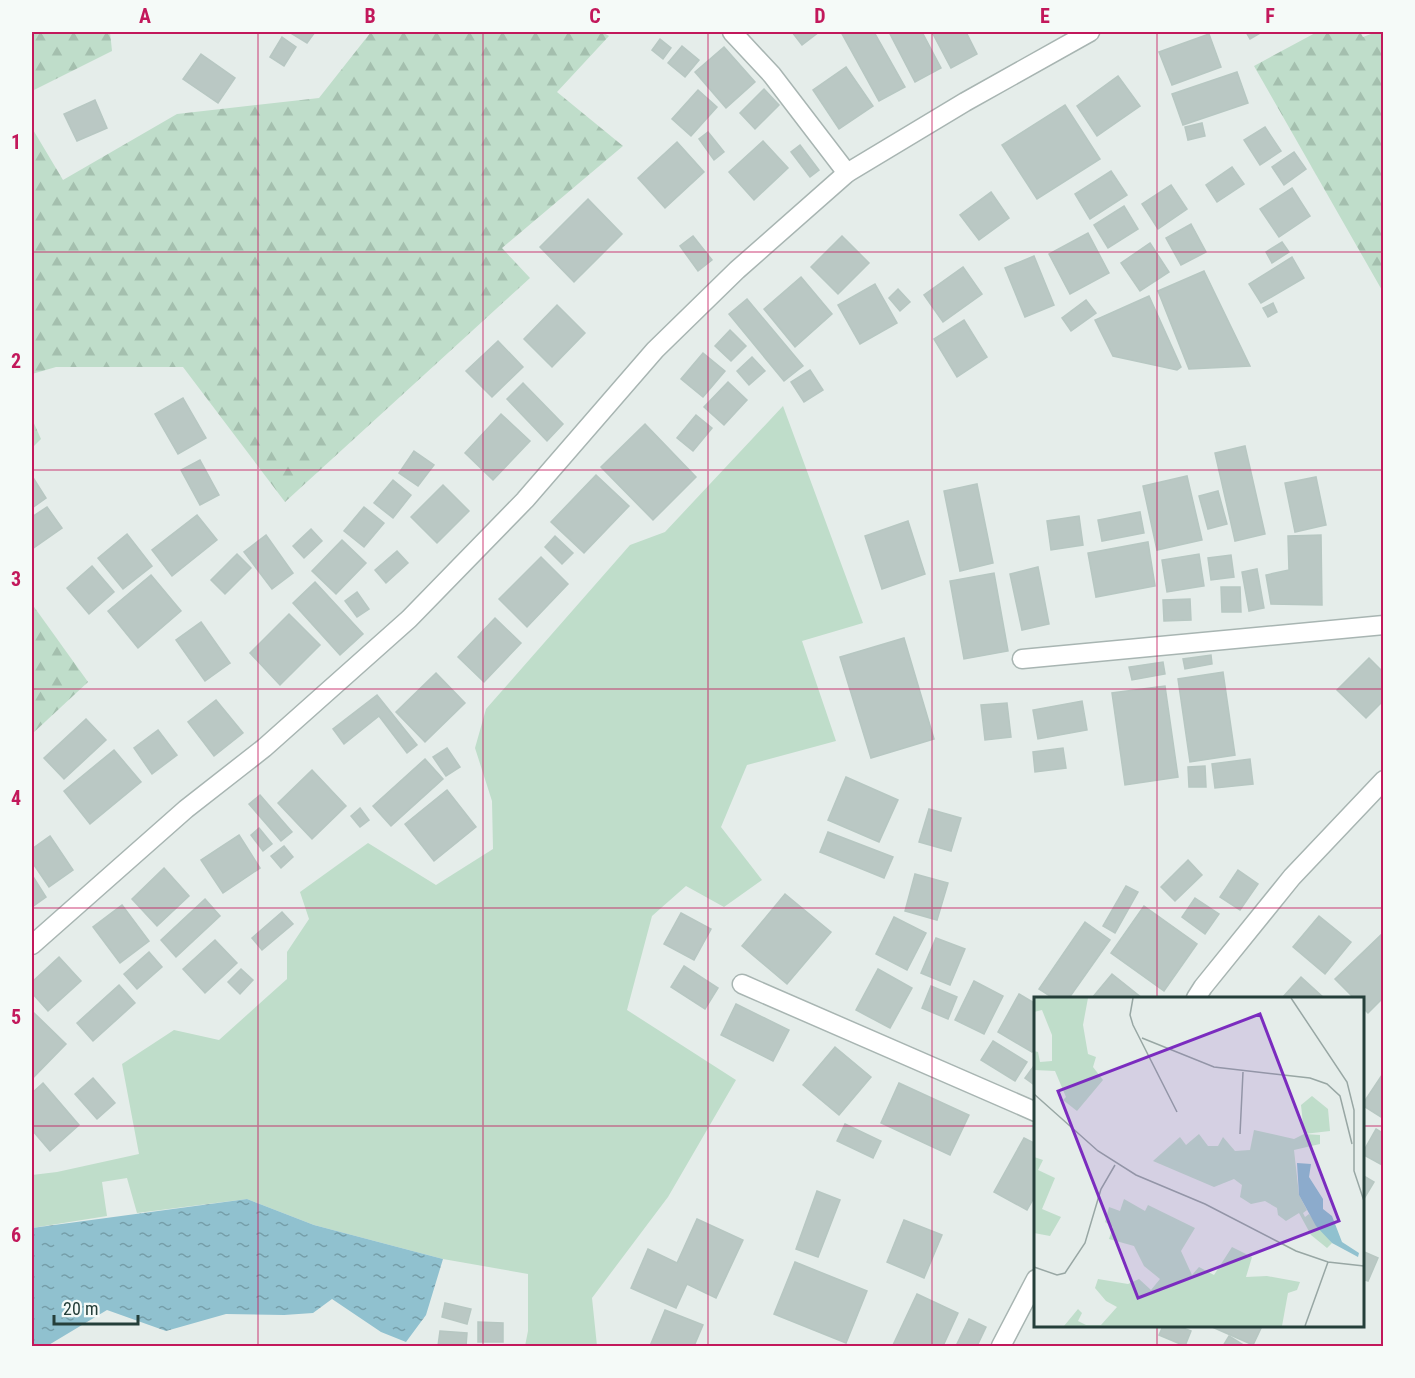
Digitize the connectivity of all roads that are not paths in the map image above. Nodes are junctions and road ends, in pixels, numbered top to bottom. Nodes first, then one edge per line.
1 (732, 32) edge
2 (1090, 32) edge
3 (847, 173) junction
4 (1383, 625) edge
5 (1022, 659) dead end
6 (1383, 780) edge
7 (32, 945) edge
8 (742, 984) dead end
9 (1197, 997) edge
10 (1034, 1112) edge
11 (1034, 1281) edge
12 (1000, 1347) edge

1 - 3 street
2 - 3 street
3 - 7 street
4 - 5 street
6 - 9 street
8 - 10 street
11 - 12 street

